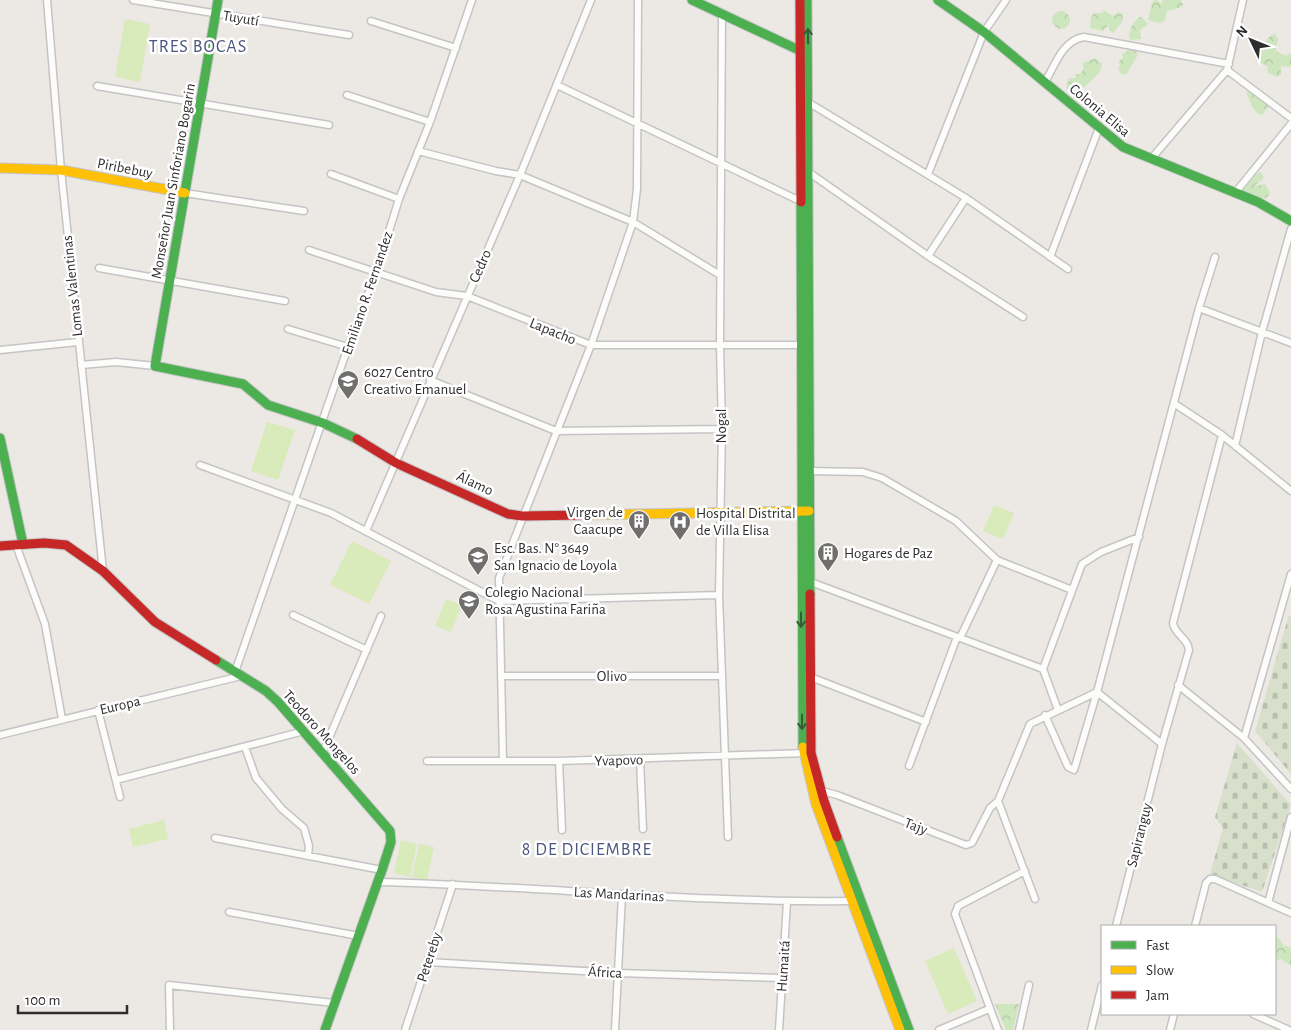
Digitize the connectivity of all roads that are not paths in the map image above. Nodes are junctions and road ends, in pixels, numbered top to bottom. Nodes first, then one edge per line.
1 (47, 0) edge
2 (133, 0) edge
3 (218, 0) edge
4 (472, 0) edge
5 (591, 0) edge
6 (638, 0) edge
7 (692, 0) edge
8 (800, 0) edge
9 (807, 0) edge
10 (938, 0) edge
11 (1006, 0) edge
12 (1244, 0) edge
13 (216, 14) junction
14 (722, 14) junction
15 (371, 20) dead end
16 (984, 32) junction
17 (349, 36) dead end
18 (456, 48) junction
19 (799, 49) junction
20 (808, 54) junction
21 (1228, 67) junction
22 (1045, 82) junction
23 (557, 85) junction
24 (97, 86) dead end
25 (347, 96) dead end
26 (803, 100) junction
27 (201, 102) junction
28 (1291, 118) edge
29 (636, 121) junction
30 (430, 122) junction
31 (1291, 124) edge
32 (329, 126) dead end
33 (1099, 128) junction
34 (418, 151) junction
35 (1151, 159) junction
36 (721, 162) junction
37 (0, 168) edge
38 (61, 170) junction
39 (807, 171) junction
40 (331, 174) dead end
41 (928, 174) junction
42 (520, 175) junction
43 (803, 181) junction
44 (185, 193) junction
45 (1235, 193) junction
46 (966, 198) junction
47 (399, 199) junction
48 (800, 201) junction
49 (304, 211) dead end
50 (1291, 221) edge
51 (634, 222) junction
52 (1291, 229) edge
53 (309, 250) dead end
54 (928, 256) junction
55 (1050, 257) junction
56 (1215, 257) dead end
57 (98, 268) dead end
58 (1068, 269) dead end
59 (376, 273) junction
60 (720, 275) junction
61 (170, 279) junction
62 (467, 296) junction
63 (285, 302) dead end
64 (1198, 308) junction
65 (1023, 316) dead end
66 (288, 329) dead end
67 (1262, 332) junction
68 (78, 342) junction
69 (1291, 343) edge
70 (720, 345) junction
71 (804, 345) junction
72 (591, 346) junction
73 (348, 347) junction
74 (0, 350) edge
75 (81, 365) junction
76 (155, 366) junction
77 (430, 380) junction
78 (1175, 404) junction
79 (323, 423) junction
80 (722, 429) junction
81 (556, 431) junction
82 (1222, 435) junction
83 (0, 438) edge
84 (1236, 446) junction
85 (396, 462) junction
86 (200, 465) dead end
87 (809, 471) junction
88 (1291, 491) edge
89 (297, 499) junction
90 (805, 511) junction
91 (720, 514) junction
92 (522, 516) junction
93 (366, 531) junction
94 (1139, 537) junction
95 (19, 544) junction
96 (0, 546) edge
97 (997, 560) junction
98 (103, 571) junction
99 (1291, 574) edge
100 (805, 580) junction
101 (1072, 590) junction
102 (719, 595) junction
103 (499, 601) junction
104 (293, 615) dead end
105 (382, 616) dead end
106 (958, 637) junction
107 (367, 650) junction
108 (1043, 669) junction
109 (238, 674) junction
110 (806, 675) junction
111 (502, 676) junction
112 (722, 676) junction
113 (1178, 685) junction
114 (1097, 692) junction
115 (98, 710) junction
116 (1058, 710) junction
117 (1046, 715) junction
118 (62, 719) junction
119 (926, 722) junction
120 (304, 731) junction
121 (0, 735) edge
122 (1244, 738) junction
123 (1162, 744) junction
124 (245, 747) junction
125 (322, 752) junction
126 (807, 753) junction
127 (724, 756) junction
128 (640, 760) junction
129 (427, 761) dead end
130 (502, 761) junction
131 (559, 762) junction
132 (909, 766) dead end
133 (116, 780) junction
134 (816, 790) junction
135 (1291, 790) edge
136 (120, 797) dead end
137 (998, 801) junction
138 (1291, 817) edge
139 (643, 829) dead end
140 (562, 830) dead end
141 (728, 837) dead end
142 (215, 838) dead end
143 (308, 856) junction
144 (382, 870) junction
145 (1025, 871) junction
146 (378, 882) junction
147 (453, 884) junction
148 (622, 895) junction
149 (1035, 899) dead end
150 (857, 901) junction
151 (787, 902) junction
152 (1268, 903) junction
153 (229, 912) dead end
154 (1291, 913) edge
155 (1116, 925) edge
156 (1196, 925) edge
157 (359, 936) junction
158 (428, 962) junction
159 (618, 973) junction
160 (782, 978) junction
161 (1029, 985) dead end
162 (1101, 990) edge
163 (334, 1003) junction
164 (989, 1009) junction
165 (1174, 1015) edge
166 (1255, 1015) edge
167 (1275, 1027) edge
168 (170, 1030) edge
169 (325, 1030) edge
170 (405, 1030) edge
171 (615, 1030) edge
172 (779, 1030) edge
173 (900, 1030) edge
174 (909, 1030) edge
175 (939, 1030) edge
176 (998, 1030) edge
177 (1019, 1030) edge
178 (1092, 1030) edge
179 (1170, 1030) edge
180 (1289, 1030) edge

1 - 38 street, Lomas Valentinas
2 - 13 street, Tuyutí
3 - 13 street, Monseñor Juan Sinforiano Bogarin
4 - 18 street, Emiliano R. Fernandez
5 - 23 street, Cedro
6 - 29 street
7 - 14 street
8 - 19 street
20 -> 9 street
10 - 16 street, Colonia Elisa
11 - 16 street
12 - 21 street
13 - 17 street, Tuyutí
13 - 27 street, Monseñor Juan Sinforiano Bogarin
14 - 19 street
14 - 36 street, Nogal
15 - 18 street
16 - 22 street, Colonia Elisa
16 - 41 street
18 - 30 street, Emiliano R. Fernandez
19 - 20 street
19 - 26 street
20 - 26 street
21 - 22 street
21 - 28 street
21 - 35 street
22 - 33 street, Colonia Elisa
23 - 29 street
23 - 42 street, Cedro
24 - 27 street
25 - 30 street
26 - 39 street
26 - 41 street
26 - 43 street
27 - 32 street
27 - 44 street, Monseñor Juan Sinforiano Bogarin
29 - 36 street
29 - 51 street
30 - 34 street, Emiliano R. Fernandez
31 - 45 street
33 - 35 street, Colonia Elisa
33 - 55 street
34 - 42 street
34 - 47 street, Emiliano R. Fernandez
35 - 45 street, Colonia Elisa
36 - 48 street
36 - 60 street, Nogal
37 - 38 street, Piribebuy
38 - 44 street, Piribebuy
38 - 68 street, Lomas Valentinas
39 - 43 street
39 - 54 street
40 - 47 street
41 - 46 street
42 - 51 street
42 - 62 street, Cedro
43 - 48 street
43 - 71 street
44 - 49 street, Piribebuy
44 - 61 street, Monseñor Juan Sinforiano Bogarin
45 - 50 street, Colonia Elisa
46 - 54 street
46 - 55 street
47 - 59 street, Emiliano R. Fernandez
48 - 71 street
51 - 60 street
51 - 72 street
52 - 67 street
53 - 59 street, Lapacho
54 - 65 street
55 - 58 street
56 - 64 street
57 - 61 street
59 - 62 street, Lapacho
59 - 73 street, Emiliano R. Fernandez
60 - 70 street, Nogal
61 - 63 street
61 - 76 street, Monseñor Juan Sinforiano Bogarin
62 - 72 street, Lapacho
62 - 77 street, Cedro
64 - 67 street
64 - 78 street
66 - 73 street
67 - 69 street
67 - 84 street
68 - 74 street
68 - 75 street, Lomas Valentinas
70 - 71 street, Lapacho
70 - 72 street, Lapacho
70 - 80 street, Nogal
71 - 87 street
71 - 90 street
72 - 81 street
73 - 79 street, Emiliano R. Fernandez
75 - 76 street
75 - 98 street, Lomas Valentinas
76 - 79 street, Álamo
77 - 81 street
77 - 85 street, Cedro
78 - 82 street
78 - 94 street
79 - 85 street, Álamo
79 - 89 street, Emiliano R. Fernandez
80 - 81 street
80 - 91 street, Nogal
81 - 92 street
82 - 84 street
82 - 113 street, Sapiranguy
83 - 95 street
84 - 88 street
85 - 92 street, Álamo
85 - 93 street, Cedro
86 - 89 street
87 - 90 street
87 - 97 street
89 - 93 street
89 - 109 street, Emiliano R. Fernandez
90 - 91 street, Álamo
90 - 100 street
91 - 92 street, Álamo
91 - 102 street, Nogal
92 - 103 street
93 - 103 street
94 - 101 street
94 - 114 street
95 - 96 street, Teodoro Mongelos
95 - 98 street, Teodoro Mongelos
95 - 118 street
97 - 101 street
97 - 106 street
98 - 109 street, Teodoro Mongelos
99 - 122 street
100 - 106 street
100 - 110 street
101 - 108 street
102 - 103 street
102 - 112 street, Nogal
103 - 111 street
104 - 107 street
105 - 107 street
106 - 108 street
106 - 119 street
107 - 125 street
108 - 116 street
109 - 115 street, Europa
109 - 120 street, Teodoro Mongelos
110 - 119 street
110 - 126 street
111 - 112 street, Olivo
111 - 130 street
112 - 127 street, Nogal
113 - 122 street
113 - 123 street, Sapiranguy
114 - 116 street
114 - 117 street
114 - 123 street
115 - 118 street, Europa
115 - 133 street
116 - 117 street
117 - 137 street
118 - 121 street, Europa
119 - 132 street
120 - 124 street
120 - 125 street, Teodoro Mongelos
122 - 135 street
123 - 155 street, Sapiranguy
124 - 133 street
124 - 143 street
125 - 144 street, Teodoro Mongelos
126 - 127 street, Yvapovo
126 - 134 street
127 - 128 street, Yvapovo
127 - 141 street, Nogal
128 - 131 street, Yvapovo
128 - 139 street
129 - 130 street, Yvapovo
130 - 131 street, Yvapovo
131 - 140 street
133 - 136 street
134 - 137 street, Tajy
134 - 150 street
137 - 145 street
138 - 152 street
142 - 143 street
143 - 144 street
144 - 146 street, Teodoro Mongelos
145 - 149 street
145 - 164 street
146 - 147 street, Las Mandarinas
146 - 157 street, Teodoro Mongelos
147 - 148 street, Las Mandarinas
147 - 158 street, Petereby
148 - 151 street, Las Mandarinas
148 - 159 street
150 - 151 street, Las Mandarinas
150 - 173 street
150 - 174 street
151 - 160 street, Humaitá
152 - 154 street
152 - 156 street
153 - 157 street
157 - 163 street, Teodoro Mongelos
158 - 159 street, África
158 - 170 street, Petereby
159 - 160 street, África
159 - 171 street
160 - 172 street, Humaitá
161 - 177 street
162 - 178 street
163 - 168 street
163 - 169 street, Teodoro Mongelos
164 - 175 street
164 - 176 street
165 - 179 street
166 - 167 street
167 - 180 street

